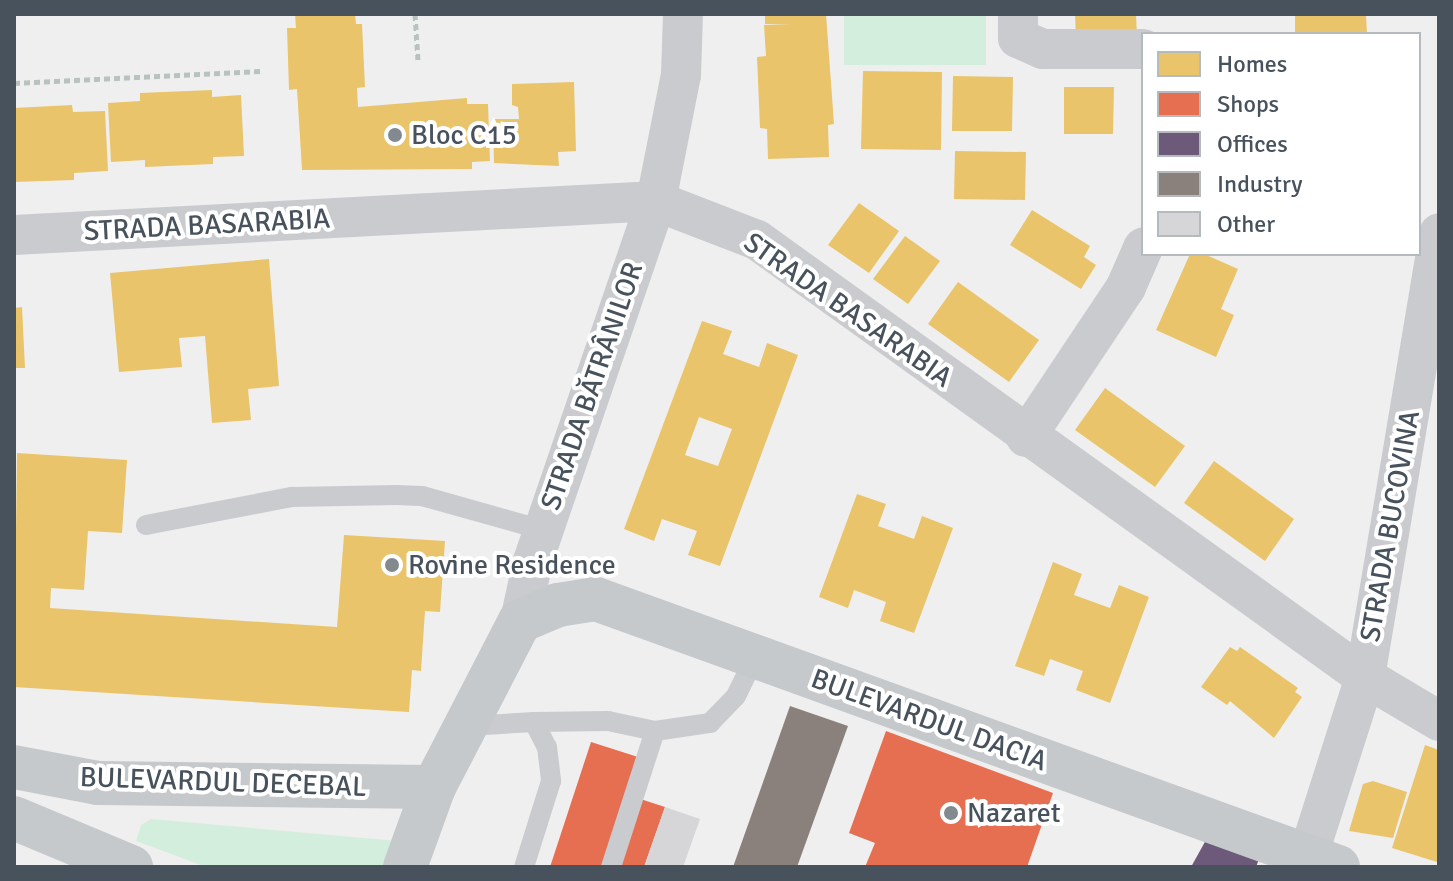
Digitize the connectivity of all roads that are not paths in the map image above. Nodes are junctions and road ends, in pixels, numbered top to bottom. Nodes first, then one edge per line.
1 (683, 14) edge
2 (1018, 14) edge
3 (1141, 49) edge
4 (656, 201) junction
5 (1439, 233) edge
6 (14, 235) edge
7 (1141, 253) edge
8 (1026, 437) junction
9 (146, 525) dead end
10 (543, 530) junction
11 (520, 621) junction
12 (755, 657) junction
13 (1365, 677) junction
14 (1439, 721) edge
15 (534, 722) junction
16 (464, 727) junction
17 (655, 731) junction
18 (14, 767) edge
19 (434, 787) junction
20 (14, 818) edge
21 (1323, 862) edge
22 (131, 867) edge
23 (405, 867) edge
24 (524, 867) edge
25 (611, 867) edge

1 - 4 street, STRADA BĂTRÂNILOR
2 - 3 street
4 - 6 street, STRADA BASARABIA
4 - 8 street, STRADA BASARABIA
4 - 10 street, STRADA BĂTRÂNILOR
5 - 13 street, STRADA BUCOVINA
7 - 8 street
8 - 13 street, STRADA BASARABIA
9 - 10 lane
10 - 11 street, STRADA BĂTRÂNILOR
11 - 12 main road, BULEVARDUL DACIA
11 - 16 main road, STRADA BĂTRÂNILOR
12 - 17 lane
12 - 21 main road, BULEVARDUL DACIA
13 - 14 street, STRADA BASARABIA
13 - 21 street, STRADA BUCOVINA
15 - 16 lane
15 - 17 lane
15 - 24 lane
16 - 19 main road, STRADA BĂTRÂNILOR
17 - 25 lane
18 - 19 main road, BULEVARDUL DECEBAL
19 - 23 main road, STRADA BĂTRÂNILOR
20 - 22 main road

